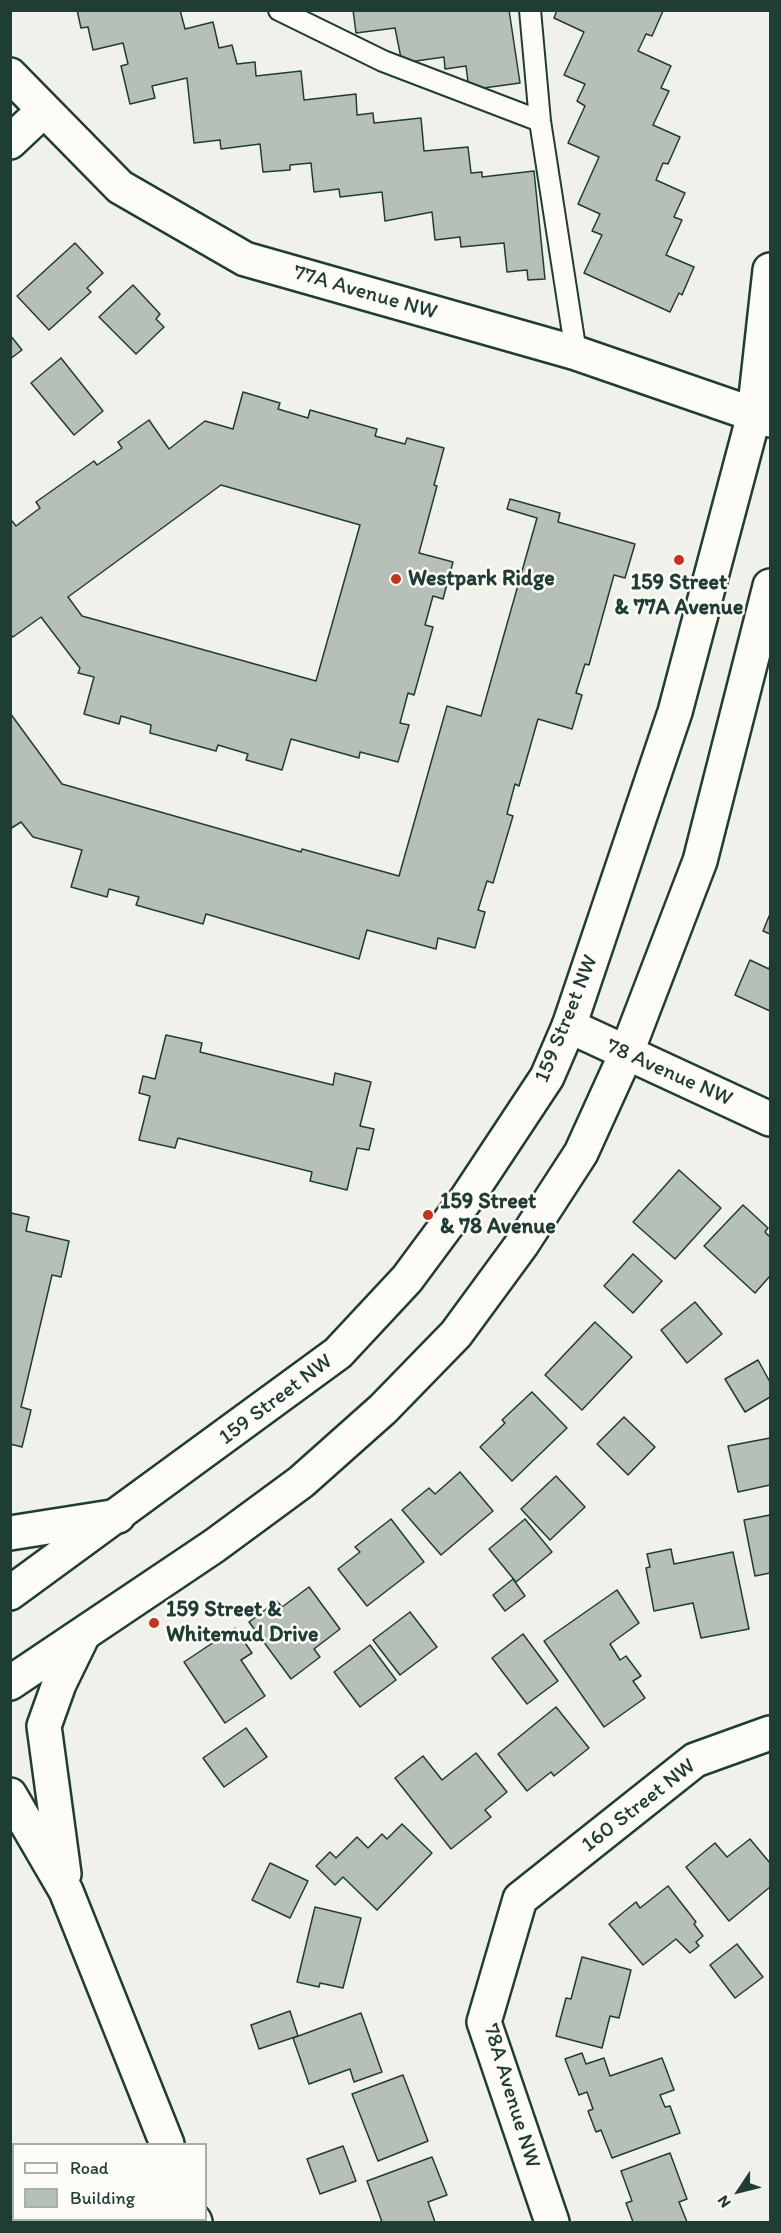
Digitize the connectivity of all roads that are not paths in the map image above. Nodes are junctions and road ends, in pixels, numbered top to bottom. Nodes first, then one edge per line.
1 (279, 10) edge
2 (530, 10) edge
3 (10, 75) edge
4 (44, 111) junction
5 (540, 121) junction
6 (10, 142) edge
7 (771, 270) edge
8 (576, 353) junction
9 (762, 417) edge
10 (771, 586) edge
11 (569, 1026) junction
12 (626, 1054) junction
13 (771, 1119) edge
14 (118, 1516) junction
15 (10, 1533) edge
16 (10, 1593) edge
17 (82, 1637) junction
18 (10, 1683) edge
19 (771, 1732) edge
20 (10, 1795) edge
21 (66, 1891) junction
22 (520, 1899) joint
23 (166, 2143) edge
24 (552, 2223) edge

1 - 5 lane
2 - 5 lane
3 - 4 main road, 77A Avenue NW
4 - 6 main road
4 - 8 main road, 77A Avenue NW
5 - 8 lane
7 - 9 main road, 159 Street NW
8 - 9 main road, 77A Avenue NW
9 - 11 main road, 159 Street NW
10 - 12 main road
11 - 12 main road, 78 Avenue NW
11 - 14 main road, 159 Street NW
12 - 13 main road, 78 Avenue NW
12 - 17 main road
14 - 15 main road
14 - 16 main road, 159 Street NW
17 - 18 main road
17 - 21 main road
19 - 22 main road, 160 Street NW
20 - 21 main road
21 - 23 main road
22 - 24 main road, 78A Avenue NW

